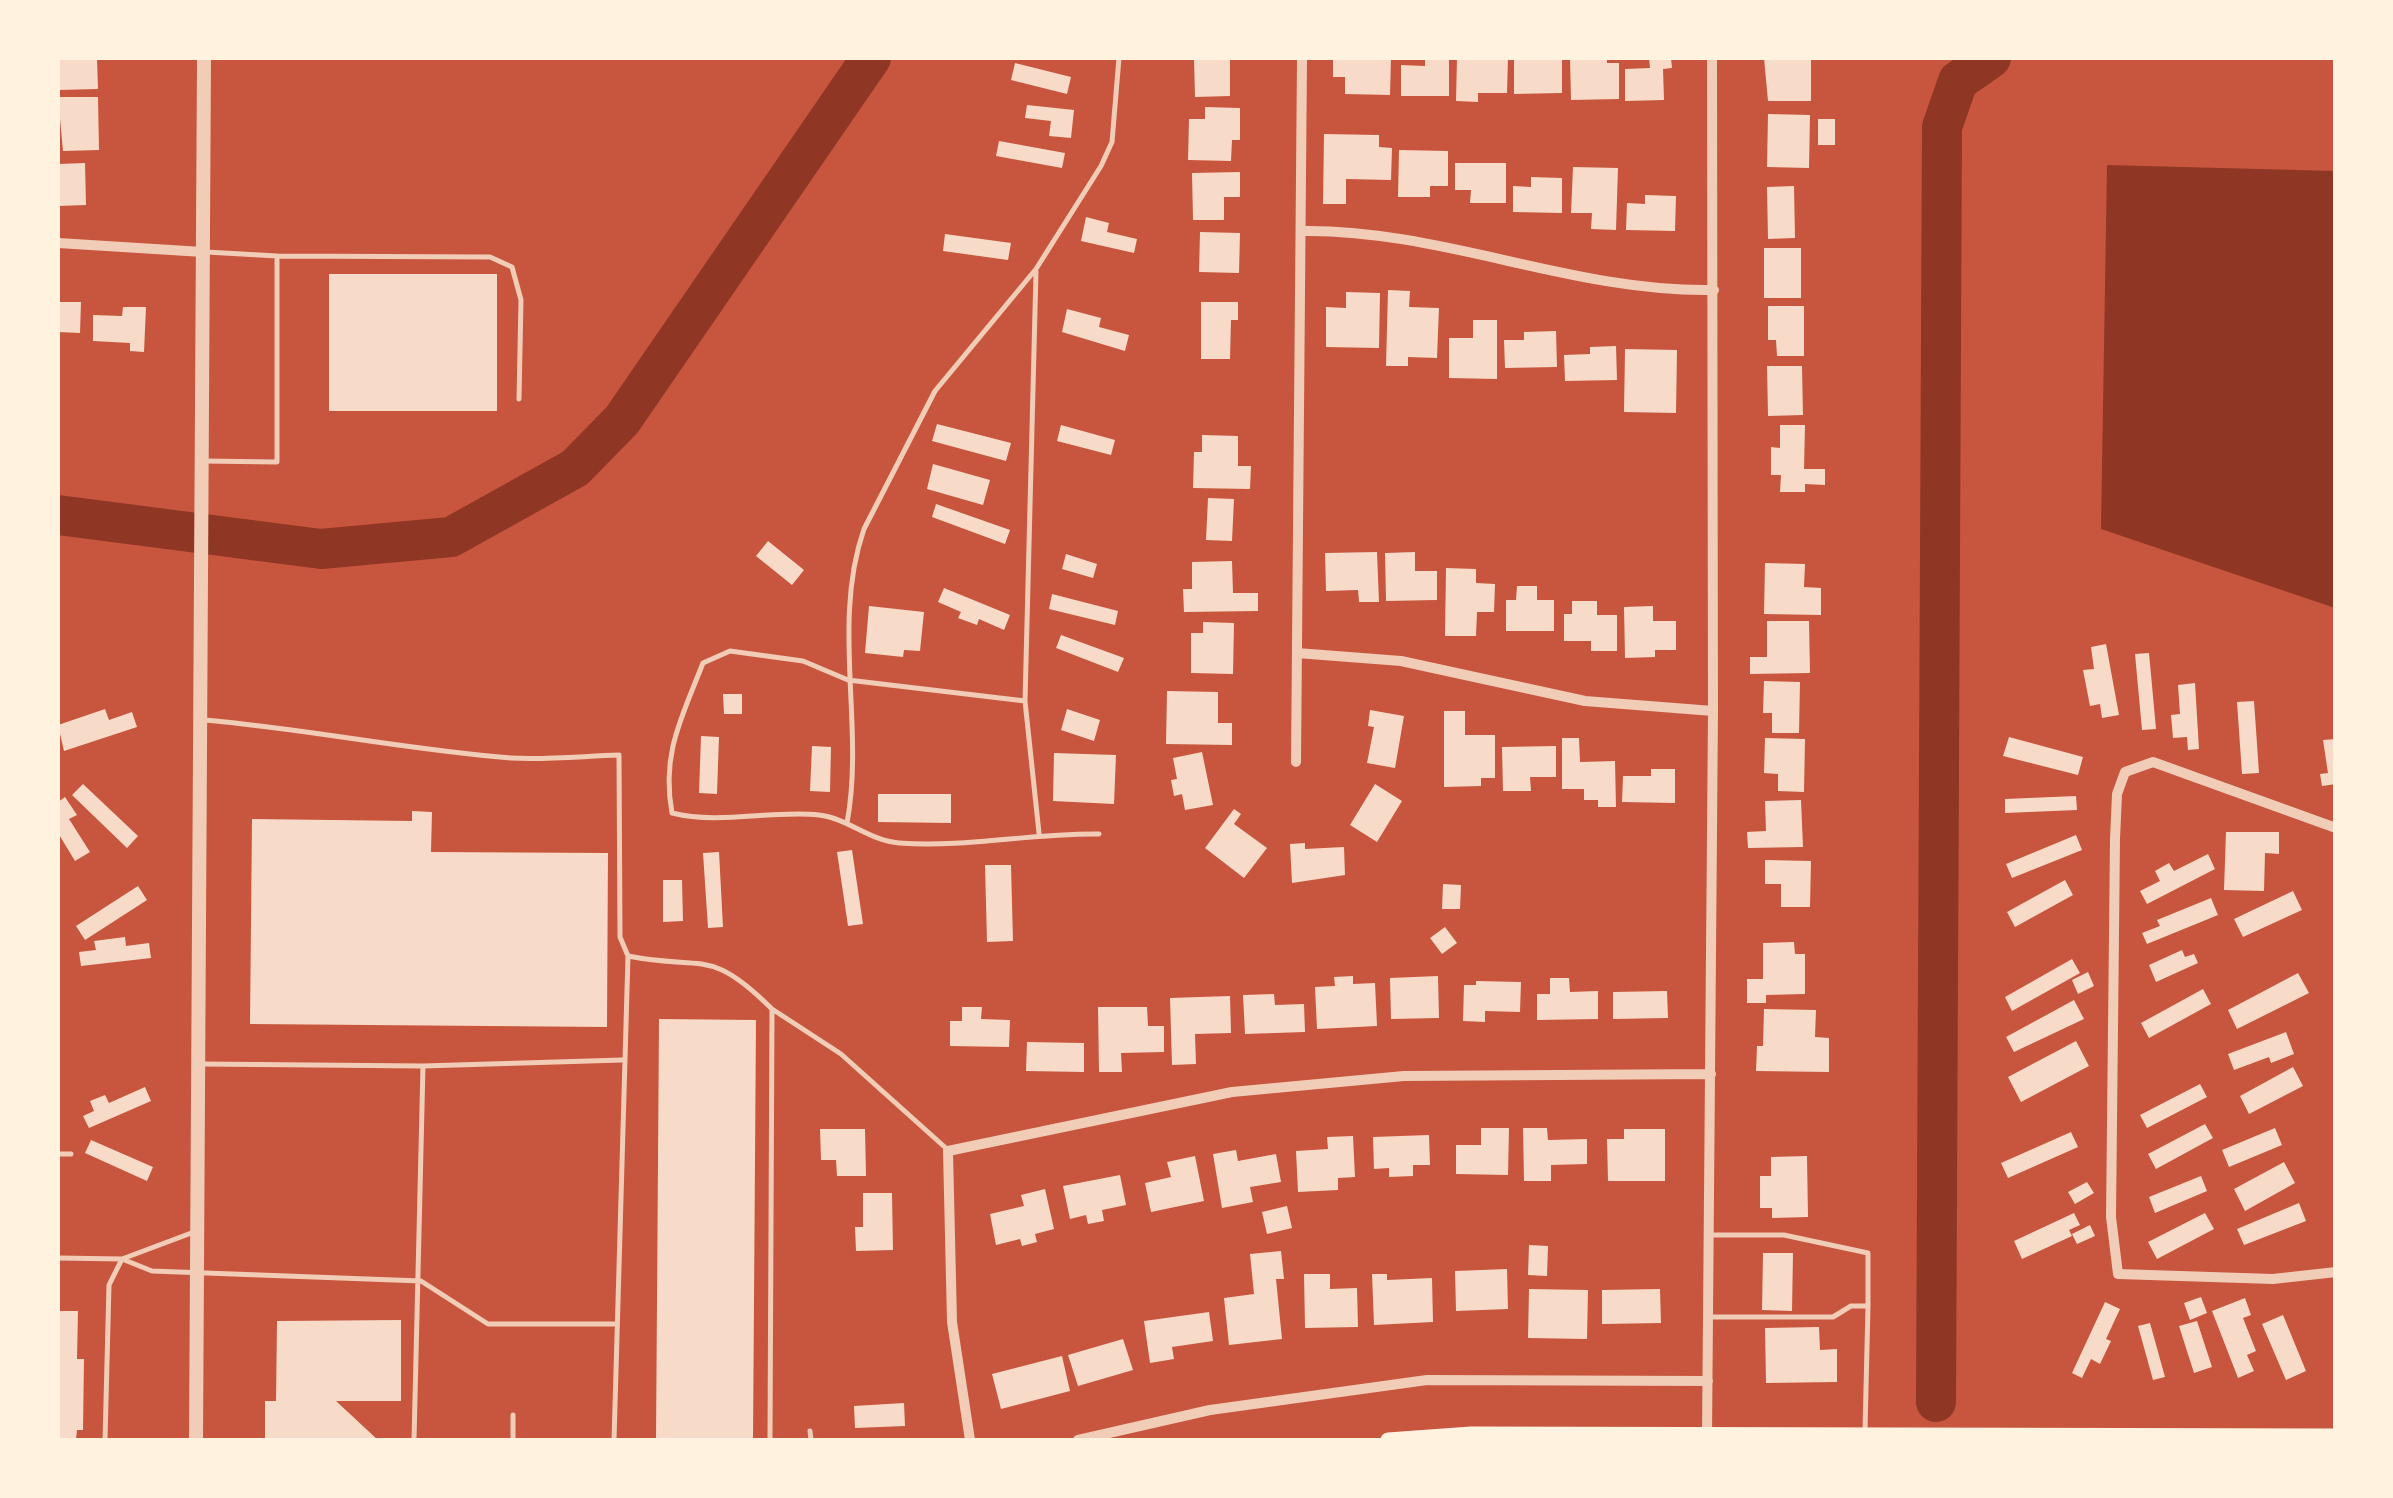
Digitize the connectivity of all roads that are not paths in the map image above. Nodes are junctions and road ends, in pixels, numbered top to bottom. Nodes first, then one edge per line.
1 (204, 58) edge
2 (1119, 58) edge
3 (1302, 58) edge
4 (1712, 58) edge
5 (1302, 231) junction
6 (58, 243) edge
7 (204, 252) junction
8 (277, 256) junction
9 (1036, 269) junction
10 (1714, 290) junction
11 (519, 399) dead end
12 (201, 460) junction
13 (1297, 653) junction
14 (848, 680) junction
15 (1025, 701) junction
16 (1713, 712) junction
17 (200, 720) junction
18 (1296, 762) dead end
19 (847, 823) junction
20 (2336, 828) edge
21 (1039, 833) junction
22 (1098, 834) dead end
23 (628, 956) junction
24 (772, 1009) junction
25 (622, 1060) junction
26 (198, 1064) junction
27 (423, 1066) junction
28 (1711, 1074) junction
29 (948, 1151) junction
30 (58, 1154) edge
31 (71, 1154) dead end
32 (198, 1231) junction
33 (1709, 1235) junction
34 (58, 1258) edge
35 (122, 1259) junction
36 (2336, 1272) edge
37 (198, 1274) junction
38 (421, 1281) junction
39 (1868, 1306) junction
40 (1708, 1317) junction
41 (616, 1324) junction
42 (1708, 1381) junction
43 (513, 1415) dead end
44 (810, 1431) dead end
45 (1864, 1434) junction
46 (2336, 1436) edge
47 (1706, 1437) edge
48 (105, 1440) edge
49 (196, 1440) edge
50 (414, 1440) edge
51 (513, 1440) edge
52 (614, 1440) edge
53 (770, 1440) edge
54 (811, 1440) edge
55 (970, 1440) edge
56 (1078, 1440) edge
57 (1388, 1440) edge

1 - 7 street
2 - 9 lane
3 - 5 street
4 - 10 street
5 - 10 street
5 - 13 street
6 - 7 street
7 - 8 lane
7 - 12 street
8 - 11 lane
8 - 12 lane
9 - 14 lane
9 - 15 lane
10 - 16 street
12 - 17 street
13 - 16 street
13 - 18 street
14 - 15 lane
14 - 19 lane
14 - 19 lane
15 - 21 lane
16 - 28 street
17 - 23 lane
17 - 26 street
19 - 21 lane
20 - 36 street
21 - 22 lane
23 - 24 lane
23 - 25 lane
24 - 29 lane
24 - 53 lane
25 - 27 lane
25 - 41 lane
26 - 27 lane
26 - 32 street
27 - 38 lane
28 - 29 street
28 - 33 street
29 - 55 street
30 - 31 lane
32 - 35 lane
32 - 37 street
33 - 39 lane
33 - 40 street
34 - 35 lane
35 - 37 lane
35 - 48 lane
37 - 38 lane
37 - 49 street
38 - 41 lane
38 - 50 lane
39 - 40 lane
39 - 45 lane
40 - 42 street
41 - 52 lane
42 - 47 street
42 - 56 street
43 - 51 lane
44 - 54 lane
45 - 46 main road
45 - 47 main road
47 - 57 main road

